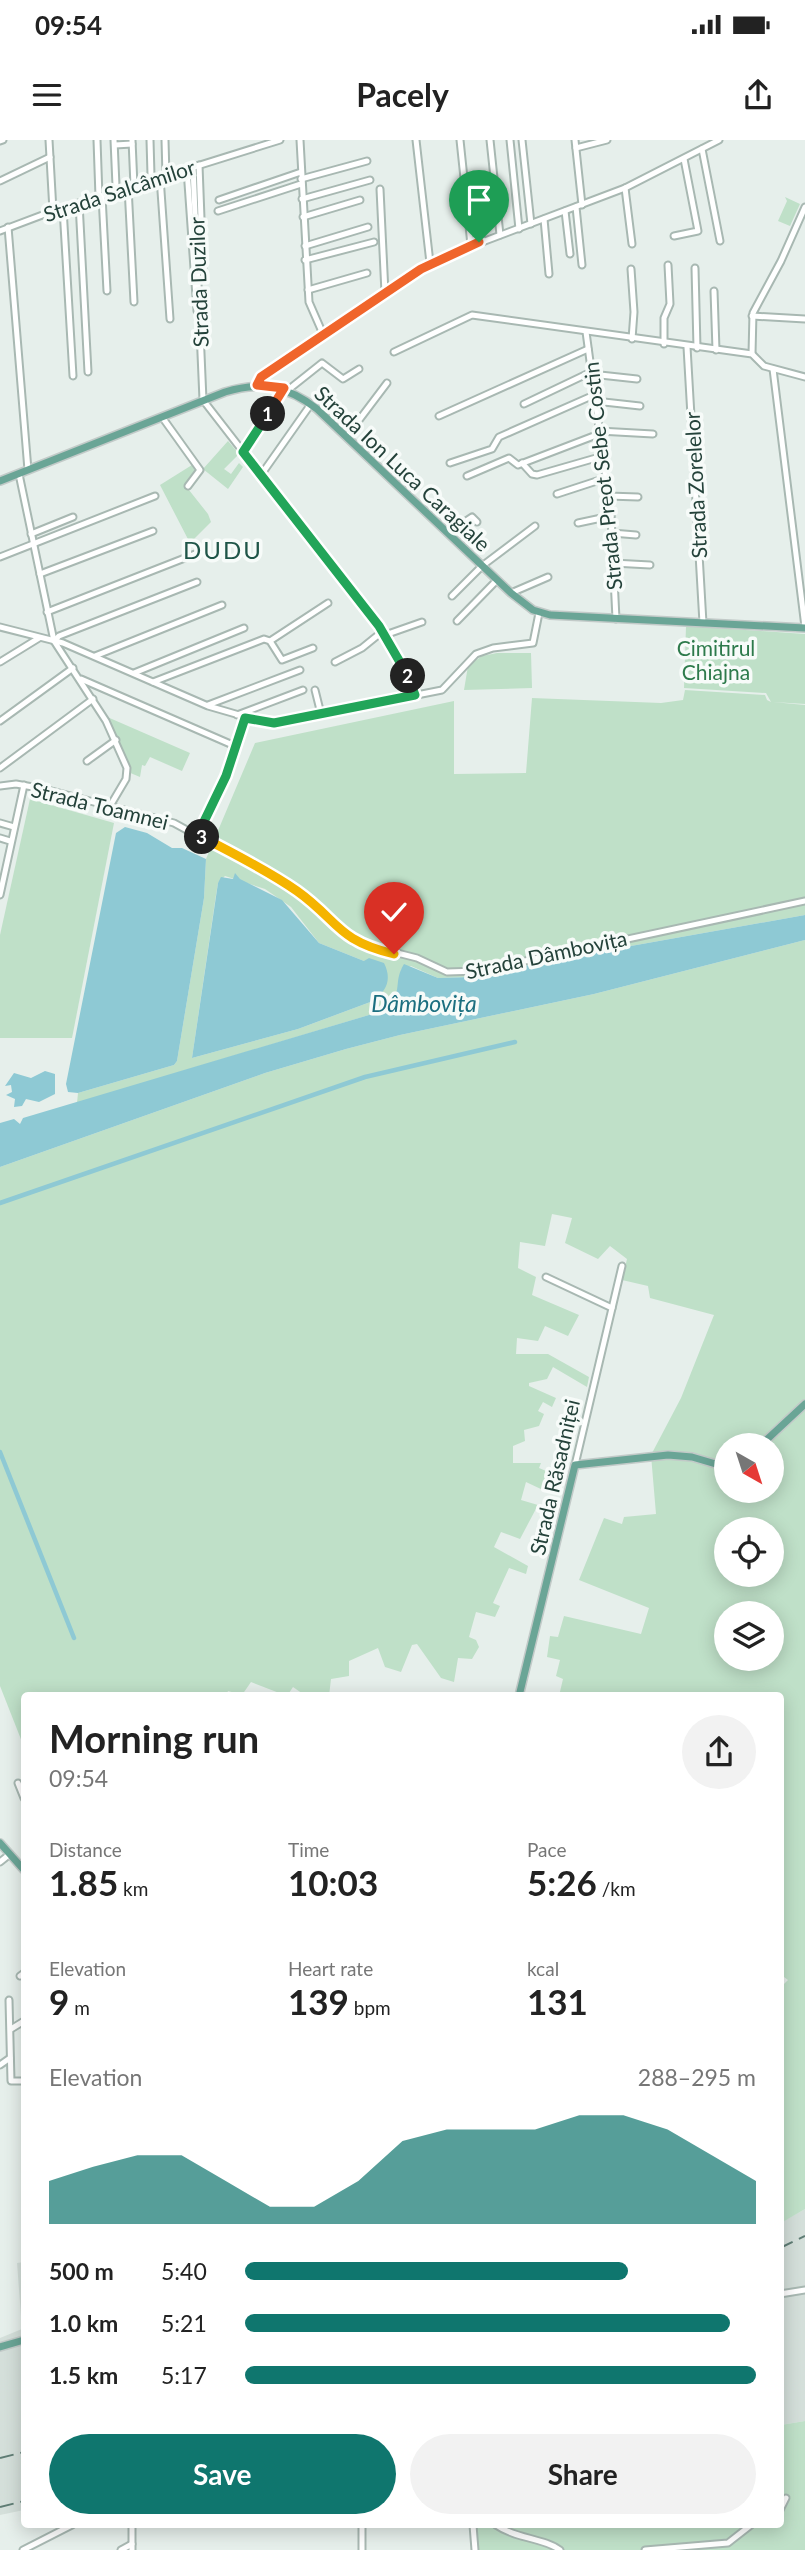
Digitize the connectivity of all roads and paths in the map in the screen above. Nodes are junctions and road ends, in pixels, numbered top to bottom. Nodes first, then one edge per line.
1 (49, 140) edge
2 (97, 140) edge
3 (150, 140) edge
4 (165, 140) edge
5 (280, 140) edge
6 (300, 140) edge
7 (416, 140) edge
8 (460, 140) edge
9 (490, 140) edge
10 (510, 140) edge
11 (522, 140) edge
12 (575, 140) edge
13 (607, 140) edge
14 (719, 140) edge
15 (132, 142) edge
16 (115, 145) edge
17 (576, 148) junction
18 (702, 149) junction
19 (97, 151) junction
20 (50, 157) junction
21 (684, 159) junction
22 (367, 162) dead end
23 (193, 167) junction
24 (301, 172) junction
25 (151, 175) dead end
26 (163, 177) junction
27 (370, 180) dead end
28 (0, 181) edge
29 (301, 182) junction
30 (116, 186) dead end
31 (131, 187) junction
32 (625, 188) junction
33 (380, 189) dead end
34 (100, 196) junction
35 (302, 199) junction
36 (219, 200) dead end
37 (360, 200) dead end
38 (79, 203) junction
39 (579, 206) junction
40 (805, 207) edge
41 (63, 208) junction
42 (53, 211) junction
43 (218, 211) dead end
44 (565, 211) junction
45 (303, 217) junction
46 (544, 219) junction
47 (531, 224) junction
48 (8, 227) junction
49 (368, 228) dead end
50 (519, 229) junction
51 (0, 231) edge
52 (500, 235) junction
53 (674, 236) dead end
54 (720, 241) dead end
55 (374, 242) dead end
56 (632, 244) dead end
57 (471, 245) junction
58 (304, 246) junction
59 (569, 254) dead end
60 (305, 260) junction
61 (430, 263) junction
62 (582, 265) dead end
63 (667, 265) dead end
64 (695, 268) dead end
65 (631, 269) dead end
66 (203, 272) dead end
67 (367, 273) dead end
68 (549, 274) dead end
69 (308, 290) junction
70 (107, 291) dead end
71 (714, 291) dead end
72 (385, 293) junction
73 (134, 302) dead end
74 (752, 316) junction
75 (170, 319) dead end
76 (805, 319) edge
77 (586, 332) junction
78 (323, 334) junction
79 (632, 339) junction
80 (664, 344) junction
81 (687, 347) junction
82 (697, 348) junction
83 (588, 349) junction
84 (716, 350) junction
85 (394, 352) dead end
86 (752, 354) junction
87 (359, 369) dead end
88 (773, 369) junction
89 (88, 372) dead end
90 (591, 373) junction
91 (73, 376) dead end
92 (805, 377) edge
93 (637, 379) dead end
94 (387, 383) dead end
95 (257, 385) junction
96 (286, 389) junction
97 (595, 398) junction
98 (203, 399) junction
99 (311, 404) junction
100 (524, 404) dead end
101 (640, 406) dead end
102 (439, 416) dead end
103 (162, 417) junction
104 (599, 432) junction
105 (653, 434) dead end
106 (346, 436) junction
107 (243, 452) junction
108 (603, 456) junction
109 (450, 463) dead end
110 (522, 463) junction
111 (28, 470) junction
112 (19, 474) junction
113 (261, 475) junction
114 (467, 476) dead end
115 (606, 478) junction
116 (0, 481) edge
117 (188, 486) dead end
118 (558, 494) dead end
119 (155, 496) dead end
120 (608, 496) junction
121 (638, 498) dead end
122 (611, 516) junction
123 (73, 517) dead end
124 (477, 522) dead end
125 (578, 523) dead end
126 (535, 526) dead end
127 (153, 530) dead end
128 (448, 533) junction
129 (612, 533) junction
130 (32, 534) junction
131 (636, 535) dead end
132 (34, 544) junction
133 (195, 554) dead end
134 (0, 557) edge
135 (614, 563) junction
136 (650, 565) dead end
137 (482, 566) junction
138 (40, 574) junction
139 (548, 577) dead end
140 (497, 580) junction
141 (197, 582) dead end
142 (511, 593) junction
143 (452, 596) dead end
144 (328, 603) dead end
145 (222, 606) dead end
146 (47, 612) junction
147 (539, 613) junction
148 (616, 619) junction
149 (457, 621) dead end
150 (422, 622) dead end
151 (703, 623) junction
152 (0, 627) edge
153 (244, 628) dead end
154 (805, 628) edge
155 (384, 633) junction
156 (39, 638) junction
157 (54, 641) junction
158 (270, 641) junction
159 (313, 648) dead end
160 (95, 656) junction
161 (0, 662) edge
162 (335, 662) dead end
163 (74, 668) junction
164 (300, 670) dead end
165 (133, 673) junction
166 (81, 679) junction
167 (153, 682) junction
168 (303, 690) dead end
169 (315, 690) dead end
170 (415, 695) junction
171 (93, 699) junction
172 (208, 706) junction
173 (321, 714) junction
174 (237, 715) junction
175 (245, 718) junction
176 (0, 721) edge
177 (116, 740) junction
178 (235, 746) junction
179 (88, 761) dead end
180 (0, 768) edge
181 (0, 785) edge
182 (23, 785) junction
183 (110, 806) junction
184 (0, 823) edge
185 (14, 827) junction
186 (198, 834) junction
187 (0, 838) edge
188 (10, 841) junction
189 (4, 854) edge
190 (0, 895) edge
191 (805, 901) edge
192 (622, 1266) dead end
193 (546, 1277) dead end
194 (612, 1308) junction
195 (805, 1404) edge
196 (774, 1433) edge
197 (714, 1463) edge
198 (575, 1465) junction
199 (520, 1692) edge
200 (18, 1783) dead end
201 (21, 1790) edge
202 (0, 1843) edge
203 (10, 1854) junction
204 (0, 1862) edge
205 (21, 1867) edge
206 (9, 2000) dead end
207 (21, 2023) edge
208 (11, 2029) junction
209 (10, 2058) junction
210 (0, 2064) edge
211 (21, 2081) edge
212 (805, 2290) edge
213 (784, 2293) edge
214 (21, 2341) edge
215 (0, 2347) edge
216 (786, 2498) dead end
217 (784, 2502) edge
218 (66, 2528) edge
219 (132, 2528) edge
220 (362, 2528) edge
221 (473, 2528) edge
222 (501, 2528) edge
223 (747, 2528) edge
224 (132, 2547) edge
225 (23, 2550) edge
226 (121, 2550) edge
227 (362, 2550) edge
228 (475, 2550) edge
229 (560, 2550) edge
230 (645, 2550) edge

1 - 20 street
2 - 19 street
3 - 15 street
3 - 25 street
4 - 26 street
5 - 23 street, Strada Salcâmilor
6 - 24 street
7 - 61 street
8 - 57 street
9 - 52 street
10 - 50 street
11 - 47 street
12 - 17 street
13 - 17 street
14 - 18 street
15 - 16 street
15 - 31 street
16 - 19 street
16 - 30 street
17 - 39 street
18 - 21 street
18 - 54 street
19 - 34 street
20 - 28 street
20 - 42 street
21 - 32 street
21 - 53 street
22 - 29 street
23 - 26 street, Strada Salcâmilor
23 - 66 street
23 - 98 street, Strada Duzilor
24 - 29 street
24 - 36 street
26 - 31 street, Strada Salcâmilor
26 - 75 street
27 - 35 street
29 - 35 street
29 - 43 street
31 - 34 street, Strada Salcâmilor
31 - 73 street
32 - 39 street
32 - 56 street
33 - 72 street
34 - 38 street, Strada Salcâmilor
34 - 70 street
35 - 45 street
37 - 45 street
38 - 41 street, Strada Salcâmilor
38 - 89 street
39 - 44 street
39 - 62 street
40 - 74 street
41 - 42 street, Strada Salcâmilor
41 - 91 street
42 - 48 street, Strada Salcâmilor
44 - 46 street
44 - 59 street
45 - 58 street
46 - 47 street
46 - 68 street
47 - 50 street
48 - 51 street, Strada Salcâmilor
48 - 111 street
49 - 58 street
50 - 52 street
52 - 57 street
55 - 60 street
57 - 61 street
58 - 60 street
60 - 69 street
61 - 72 street
63 - 80 street
64 - 82 street
65 - 79 street
67 - 69 street
69 - 78 street
71 - 84 street
72 - 78 street
74 - 76 street
74 - 86 street
77 - 79 street
77 - 83 street, Strada Preot Sebe Costin
77 - 85 street
78 - 95 street
79 - 80 street
80 - 81 street
81 - 82 street
81 - 151 street, Strada Zorelelor
82 - 84 street
83 - 90 street, Strada Preot Sebe Costin
83 - 102 street
84 - 86 street
86 - 88 street
87 - 96 street
88 - 92 street
88 - 154 street
90 - 93 street
90 - 97 street, Strada Preot Sebe Costin
90 - 100 street
94 - 106 street
95 - 96 main road, Strada Ion Luca Caragiale
95 - 98 main road, Strada Ion Luca Caragiale
96 - 99 main road, Strada Ion Luca Caragiale
96 - 107 street
97 - 101 street
97 - 104 street, Strada Preot Sebe Costin
97 - 109 street
98 - 103 main road, Strada Ion Luca Caragiale
98 - 107 street
99 - 106 main road, Strada Ion Luca Caragiale
99 - 113 street
103 - 111 main road, Strada Ion Luca Caragiale
103 - 117 street
104 - 105 street
104 - 108 street, Strada Preot Sebe Costin
104 - 110 street
106 - 128 main road, Strada Ion Luca Caragiale
107 - 113 street
108 - 110 street
108 - 115 street, Strada Preot Sebe Costin
110 - 114 street
111 - 112 main road, Strada Ion Luca Caragiale
112 - 116 main road, Strada Ion Luca Caragiale
112 - 130 street
113 - 155 street
115 - 118 street
115 - 120 street, Strada Preot Sebe Costin
119 - 132 street
120 - 121 street
120 - 122 street, Strada Preot Sebe Costin
122 - 125 street
122 - 129 street, Strada Preot Sebe Costin
123 - 130 street
124 - 128 street
126 - 137 street
127 - 138 street
128 - 137 main road, Strada Ion Luca Caragiale
129 - 131 street
129 - 135 street, Strada Preot Sebe Costin
130 - 132 street
132 - 134 street
132 - 138 street
133 - 146 street
135 - 136 street
135 - 148 street, Strada Preot Sebe Costin
137 - 140 main road, Strada Ion Luca Caragiale
137 - 143 street
138 - 146 street
139 - 142 street
140 - 142 main road, Strada Ion Luca Caragiale
140 - 149 street
141 - 157 street
142 - 147 main road, Strada Ion Luca Caragiale
144 - 158 street
145 - 160 street
146 - 157 street
147 - 148 main road
147 - 170 street
148 - 151 main road
150 - 155 street
151 - 154 main road
152 - 156 street
153 - 165 street
155 - 162 street
155 - 170 street
156 - 157 street
156 - 161 street
157 - 160 street
157 - 163 street
158 - 159 street
158 - 167 street
160 - 165 street
163 - 166 street
163 - 176 street
164 - 172 street
165 - 167 street
166 - 171 street
166 - 178 street
167 - 172 street
168 - 174 street
169 - 173 street
170 - 173 street
171 - 177 street
171 - 180 street
172 - 174 street
173 - 175 street
174 - 175 street
175 - 178 street
177 - 179 street
177 - 183 street
178 - 186 street
181 - 182 street, Strada Toamnei
182 - 183 street, Strada Toamnei
182 - 185 street
183 - 186 street, Strada Toamnei
184 - 185 street
185 - 188 street
186 - 191 street, Strada Dâmbovița
187 - 188 street
188 - 189 street
189 - 190 street
192 - 194 street, Strada Răsadniței
193 - 194 street
194 - 198 street, Strada Răsadniței
195 - 196 main road
197 - 198 main road
198 - 199 main road, Strada Răsadniței
200 - 201 street
202 - 203 main road
203 - 204 street
203 - 205 main road
206 - 208 street
207 - 208 street
208 - 209 street
209 - 210 street
209 - 211 street
212 - 213 street
214 - 215 main road
216 - 217 street
218 - 225 street
219 - 224 street
220 - 227 street
221 - 228 street
222 - 229 street
223 - 230 street
224 - 226 street

